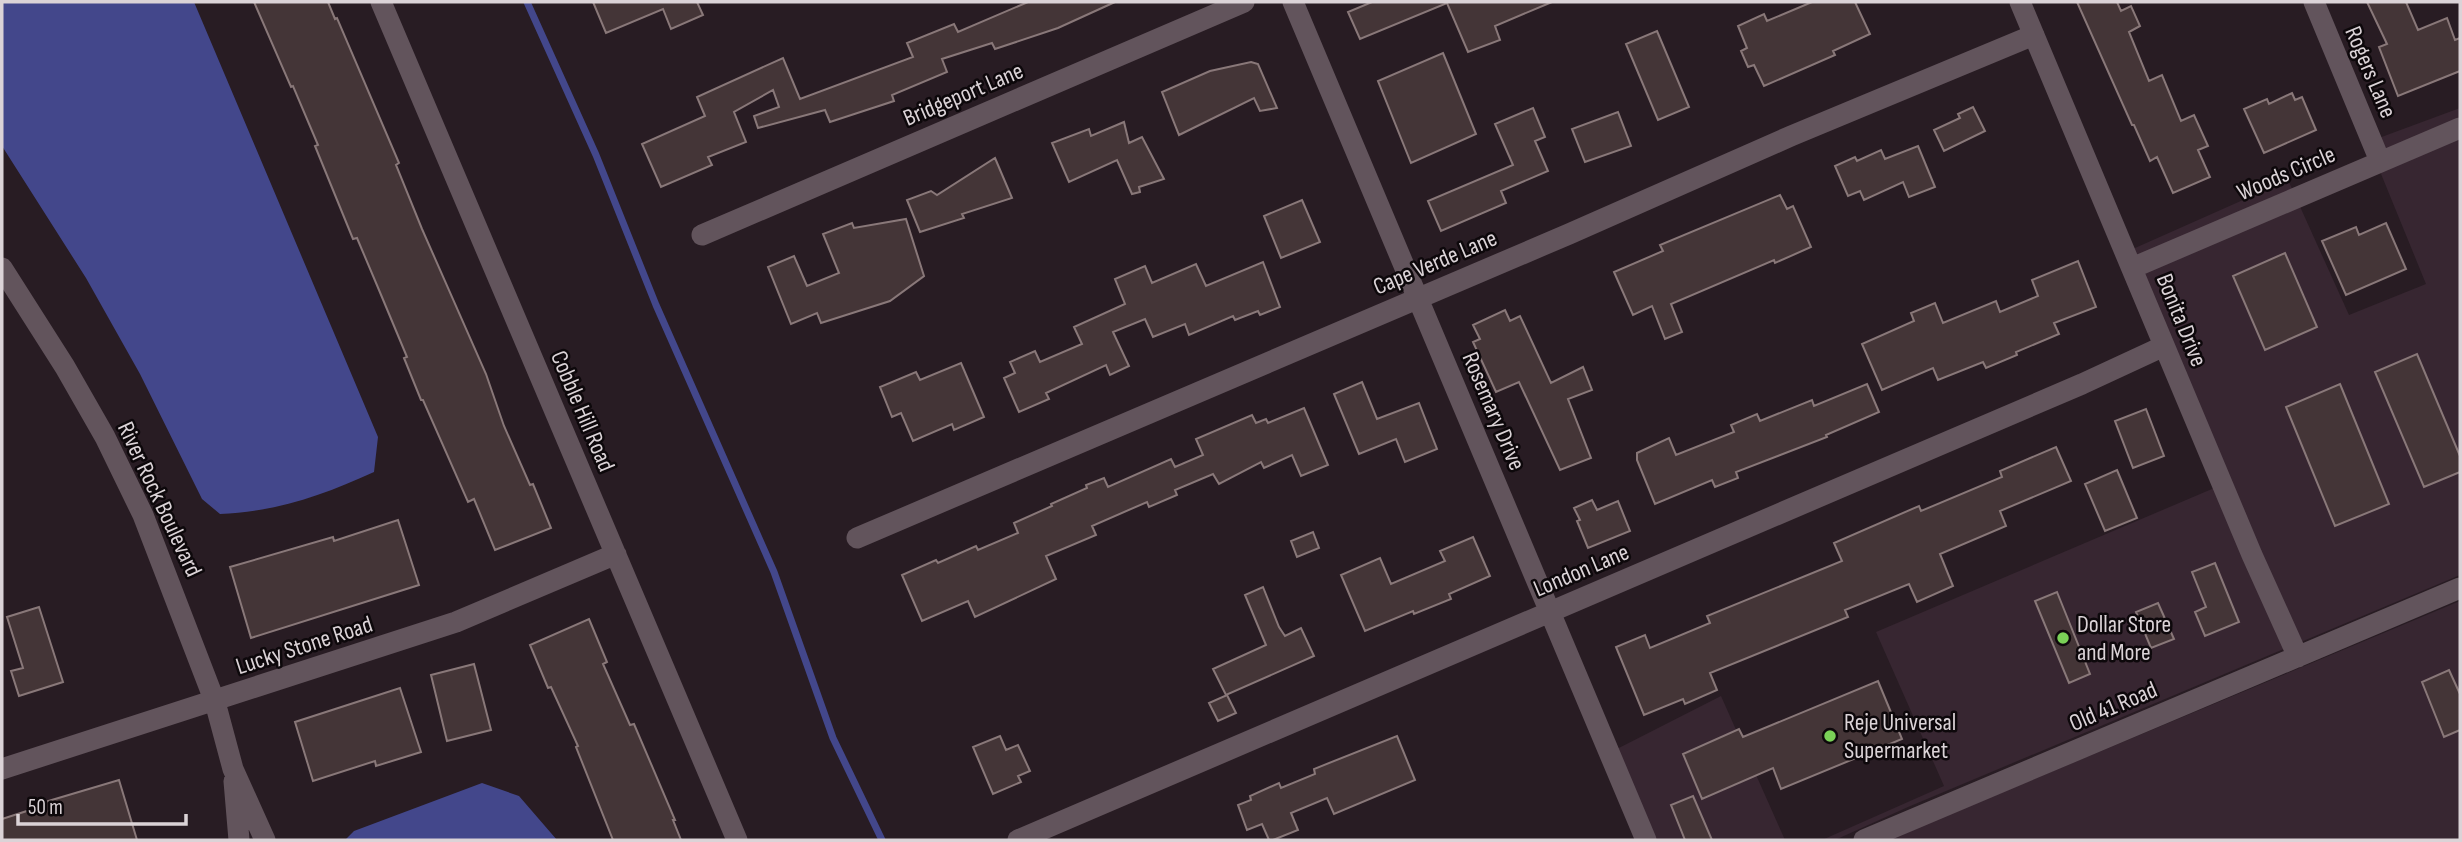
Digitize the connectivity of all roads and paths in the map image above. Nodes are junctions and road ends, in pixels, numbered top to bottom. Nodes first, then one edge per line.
1 (381, 2) edge
2 (1244, 2) edge
3 (1293, 2) edge
4 (2020, 2) edge
5 (2314, 2) edge
6 (2034, 35) junction
7 (2460, 128) edge
8 (2380, 161) junction
9 (702, 234) dead end
10 (2, 268) edge
11 (2132, 268) junction
12 (1417, 298) junction
13 (2164, 346) junction
14 (857, 538) dead end
15 (616, 554) junction
16 (2460, 588) edge
17 (1550, 611) junction
18 (2298, 657) junction
19 (215, 702) junction
20 (2, 769) edge
21 (233, 769) junction
22 (239, 840) edge
23 (265, 840) edge
24 (737, 840) edge
25 (1018, 840) edge
26 (1646, 840) edge
27 (1864, 840) edge

1 - 15 street, Cobble Hill Road
2 - 9 street, Bridgeport Lane
3 - 12 street, Rosemary Drive
4 - 6 street, Bonita Drive
5 - 8 street, Rogers Lane
6 - 11 street, Bonita Drive
6 - 12 street, Cape Verde Lane
7 - 8 street, Woods Circle
8 - 11 street, Woods Circle
10 - 19 street, River Rock Boulevard
11 - 13 street, Bonita Drive
12 - 14 street, Cape Verde Lane
12 - 17 street, Rosemary Drive
13 - 17 street, London Lane
13 - 18 street, Bonita Drive
15 - 19 street, Lucky Stone Road
15 - 24 street, Cobble Hill Road
16 - 18 street, Old 41 Road
17 - 25 street, London Lane
17 - 26 street, Rosemary Drive
18 - 27 street, Old 41 Road
19 - 20 street, Lucky Stone Road
19 - 21 street, River Rock Boulevard
21 - 22 street, River Rock Boulevard
21 - 23 street, River Rock Boulevard

